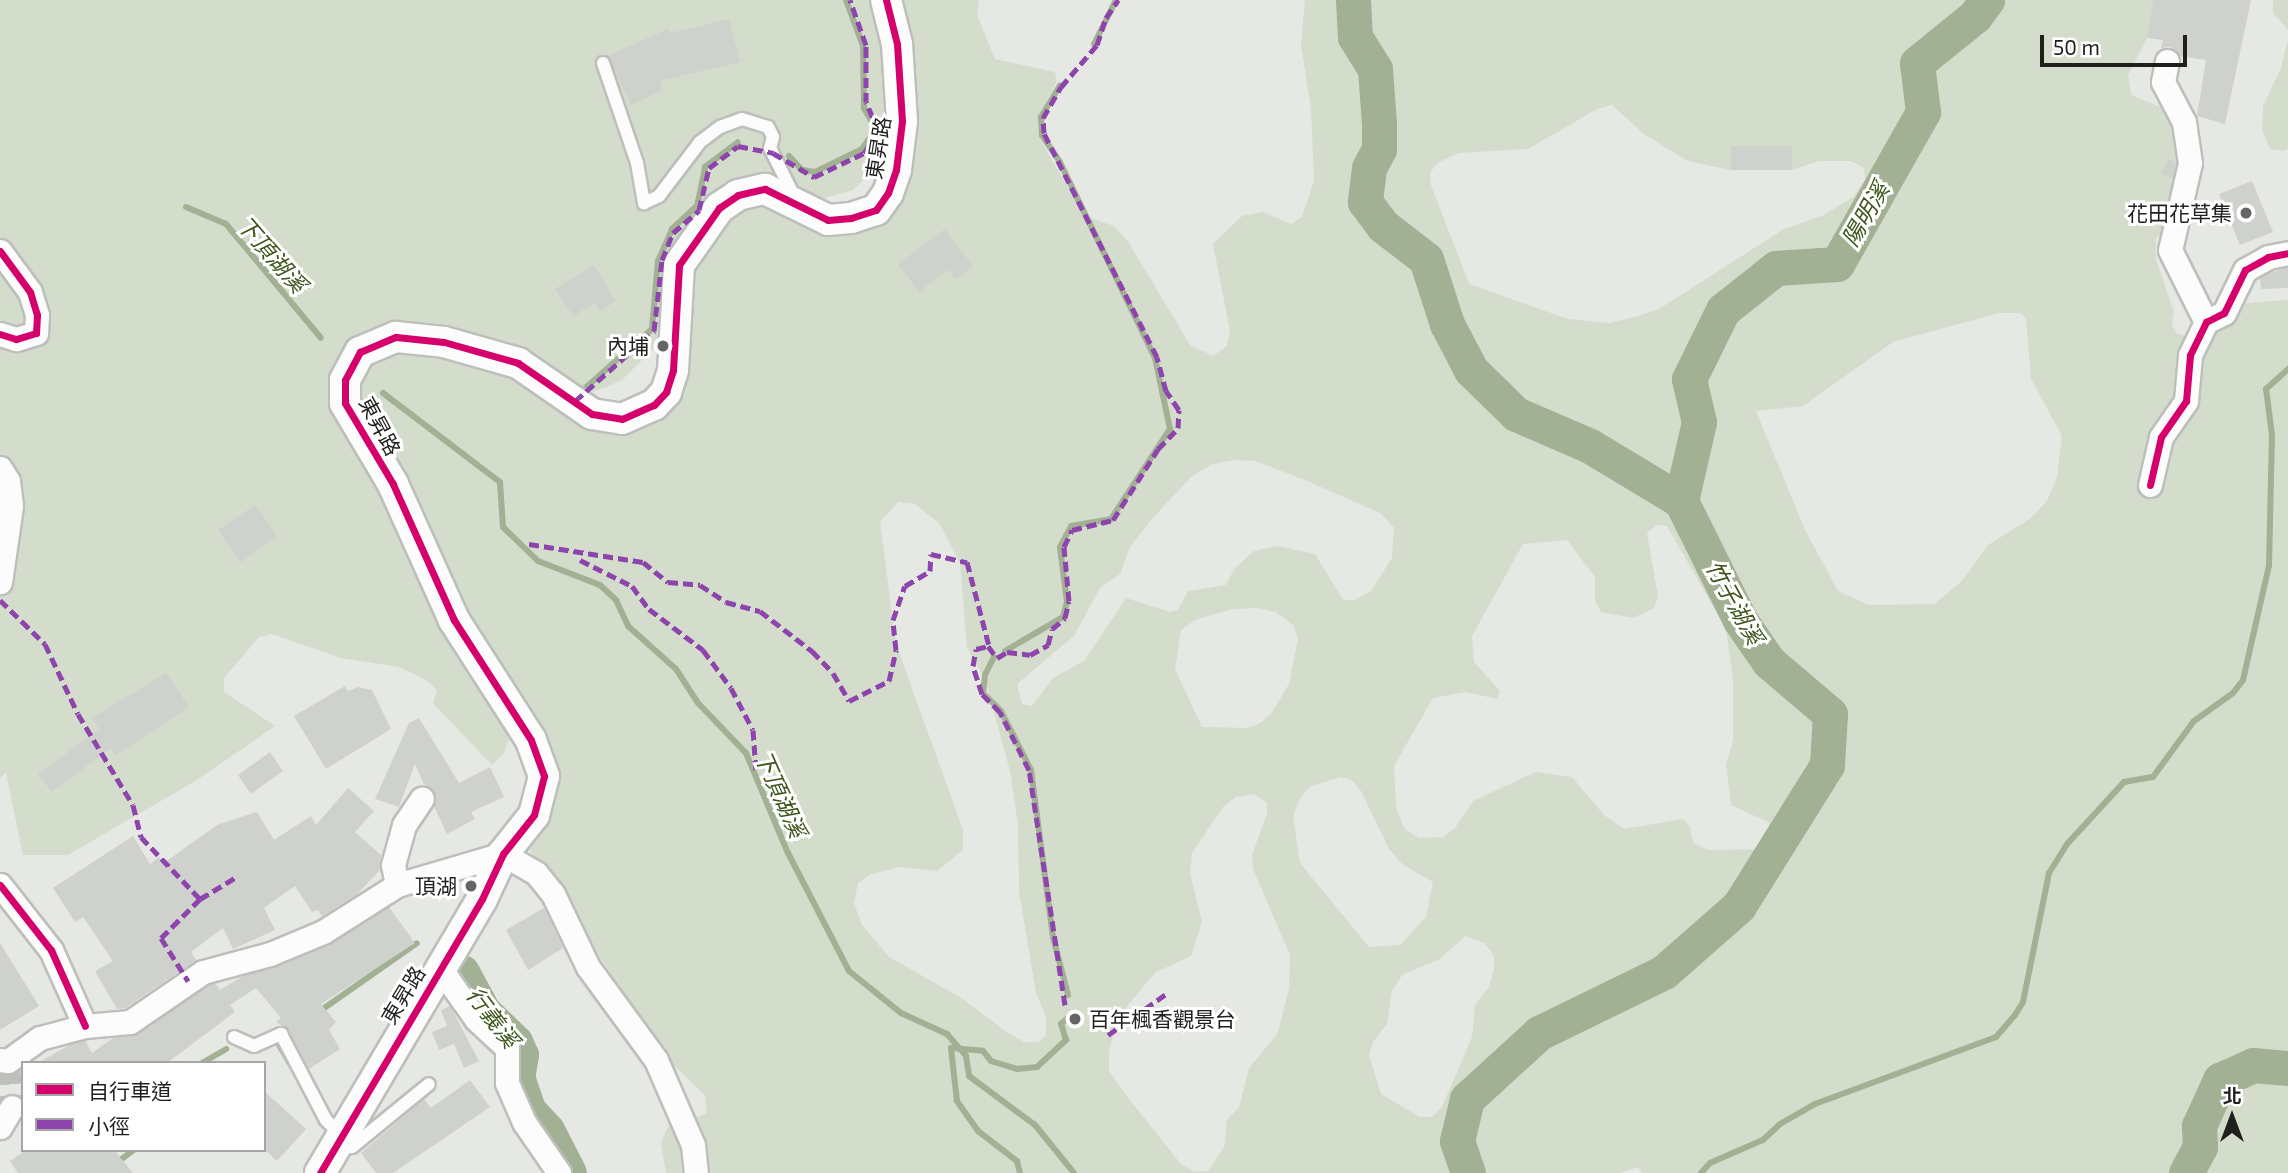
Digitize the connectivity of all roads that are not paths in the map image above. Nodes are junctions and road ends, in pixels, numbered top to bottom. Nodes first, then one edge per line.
1 (886, 0) edge
2 (2167, 61) dead end
3 (603, 63) dead end
4 (796, 201) junction
5 (0, 251) edge
6 (2288, 253) edge
7 (2206, 322) junction
8 (0, 334) edge
9 (0, 468) edge
10 (2150, 485) dead end
11 (0, 582) edge
12 (422, 798) dead end
13 (503, 854) junction
14 (0, 885) edge
15 (397, 885) junction
16 (440, 968) junction
17 (85, 1026) junction
18 (234, 1037) dead end
19 (0, 1060) edge
20 (429, 1084) dead end
21 (12, 1107) tunnel mouth
22 (0, 1127) edge
23 (331, 1152) edge
24 (559, 1173) edge
25 (696, 1173) edge

1 - 4 street, 東昇路
2 - 7 street
3 - 4 lane
4 - 13 street, 東昇路
5 - 8 street
6 - 7 street
7 - 10 street
9 - 11 street
12 - 15 street
13 - 15 street
13 - 16 street, 東昇路
13 - 25 street
14 - 17 street
15 - 17 street
16 - 23 street, 東昇路
16 - 24 street
17 - 19 street
18 - 23 lane
20 - 23 lane
21 - 22 street

